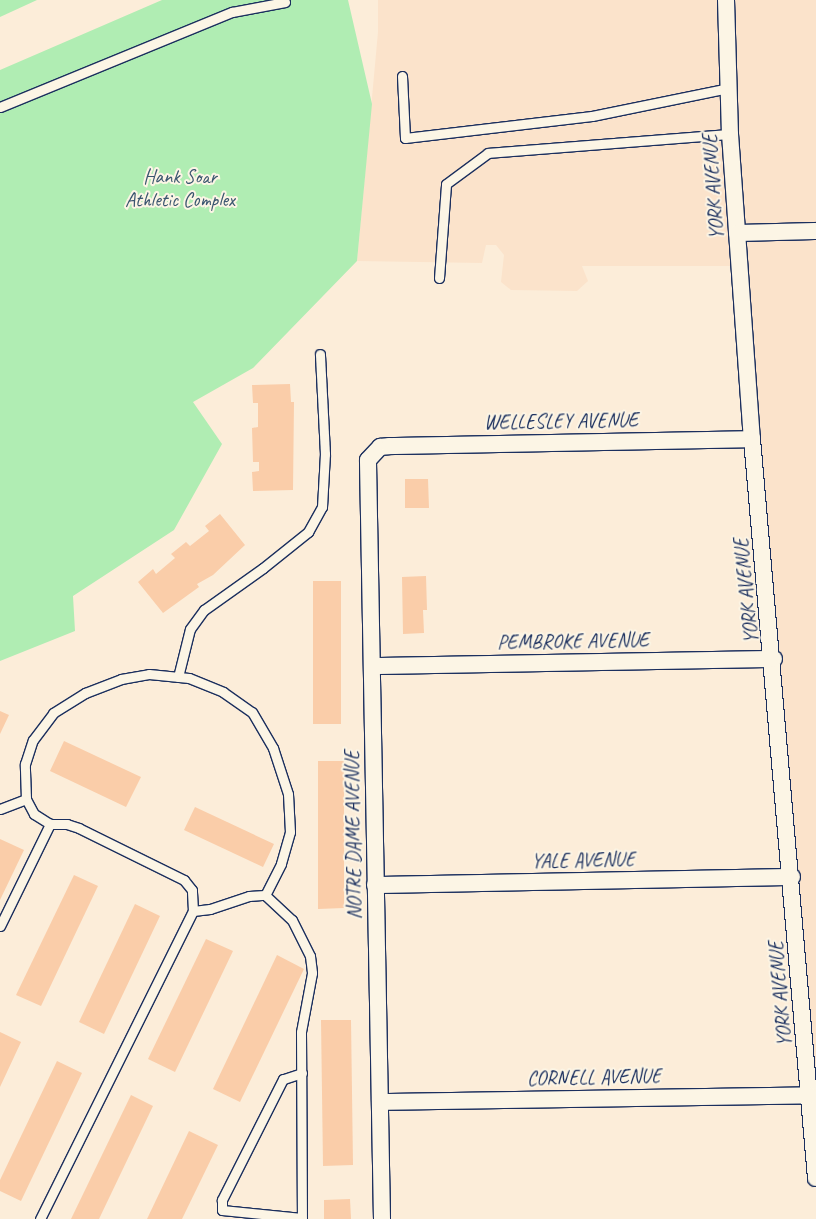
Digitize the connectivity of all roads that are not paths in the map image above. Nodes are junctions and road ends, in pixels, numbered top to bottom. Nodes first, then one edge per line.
1 (726, 0) edge
2 (285, 2) dead end
3 (402, 76) dead end
4 (728, 88) junction
5 (0, 107) edge
6 (730, 134) junction
7 (816, 231) edge
8 (737, 233) junction
9 (438, 278) dead end
10 (320, 354) dead end
11 (752, 439) junction
12 (373, 452) joint
13 (774, 658) junction
14 (373, 666) junction
15 (178, 676) junction
16 (26, 798) junction
17 (0, 809) edge
18 (50, 824) junction
19 (792, 877) junction
20 (375, 885) junction
21 (265, 895) junction
22 (193, 911) junction
23 (0, 926) edge
24 (302, 1072) junction
25 (809, 1095) junction
26 (380, 1102) junction
27 (816, 1178) edge
28 (302, 1218) edge
29 (40, 1219) edge
30 (382, 1219) edge

1 - 4 street, YORK AVENUE
2 - 5 lane
3 - 4 lane
4 - 6 street, YORK AVENUE
6 - 8 street, YORK AVENUE
6 - 9 lane
7 - 8 street
8 - 11 street, YORK AVENUE
10 - 15 lane
11 - 12 street, WELLESLEY AVENUE
11 - 13 street, YORK AVENUE
12 - 14 street, NOTRE DAME AVENUE
13 - 14 street, PEMBROKE AVENUE
13 - 19 street, YORK AVENUE
14 - 20 street, NOTRE DAME AVENUE
15 - 16 lane
15 - 21 lane
16 - 17 lane
16 - 18 lane
18 - 22 lane
18 - 23 lane
19 - 20 street, YALE AVENUE
19 - 25 street, YORK AVENUE
20 - 26 street, NOTRE DAME AVENUE
21 - 22 lane
21 - 24 lane
22 - 29 lane
24 - 28 lane
24 - 28 lane
25 - 26 street, CORNELL AVENUE
25 - 27 street, YORK AVENUE
26 - 30 street, NOTRE DAME AVENUE

